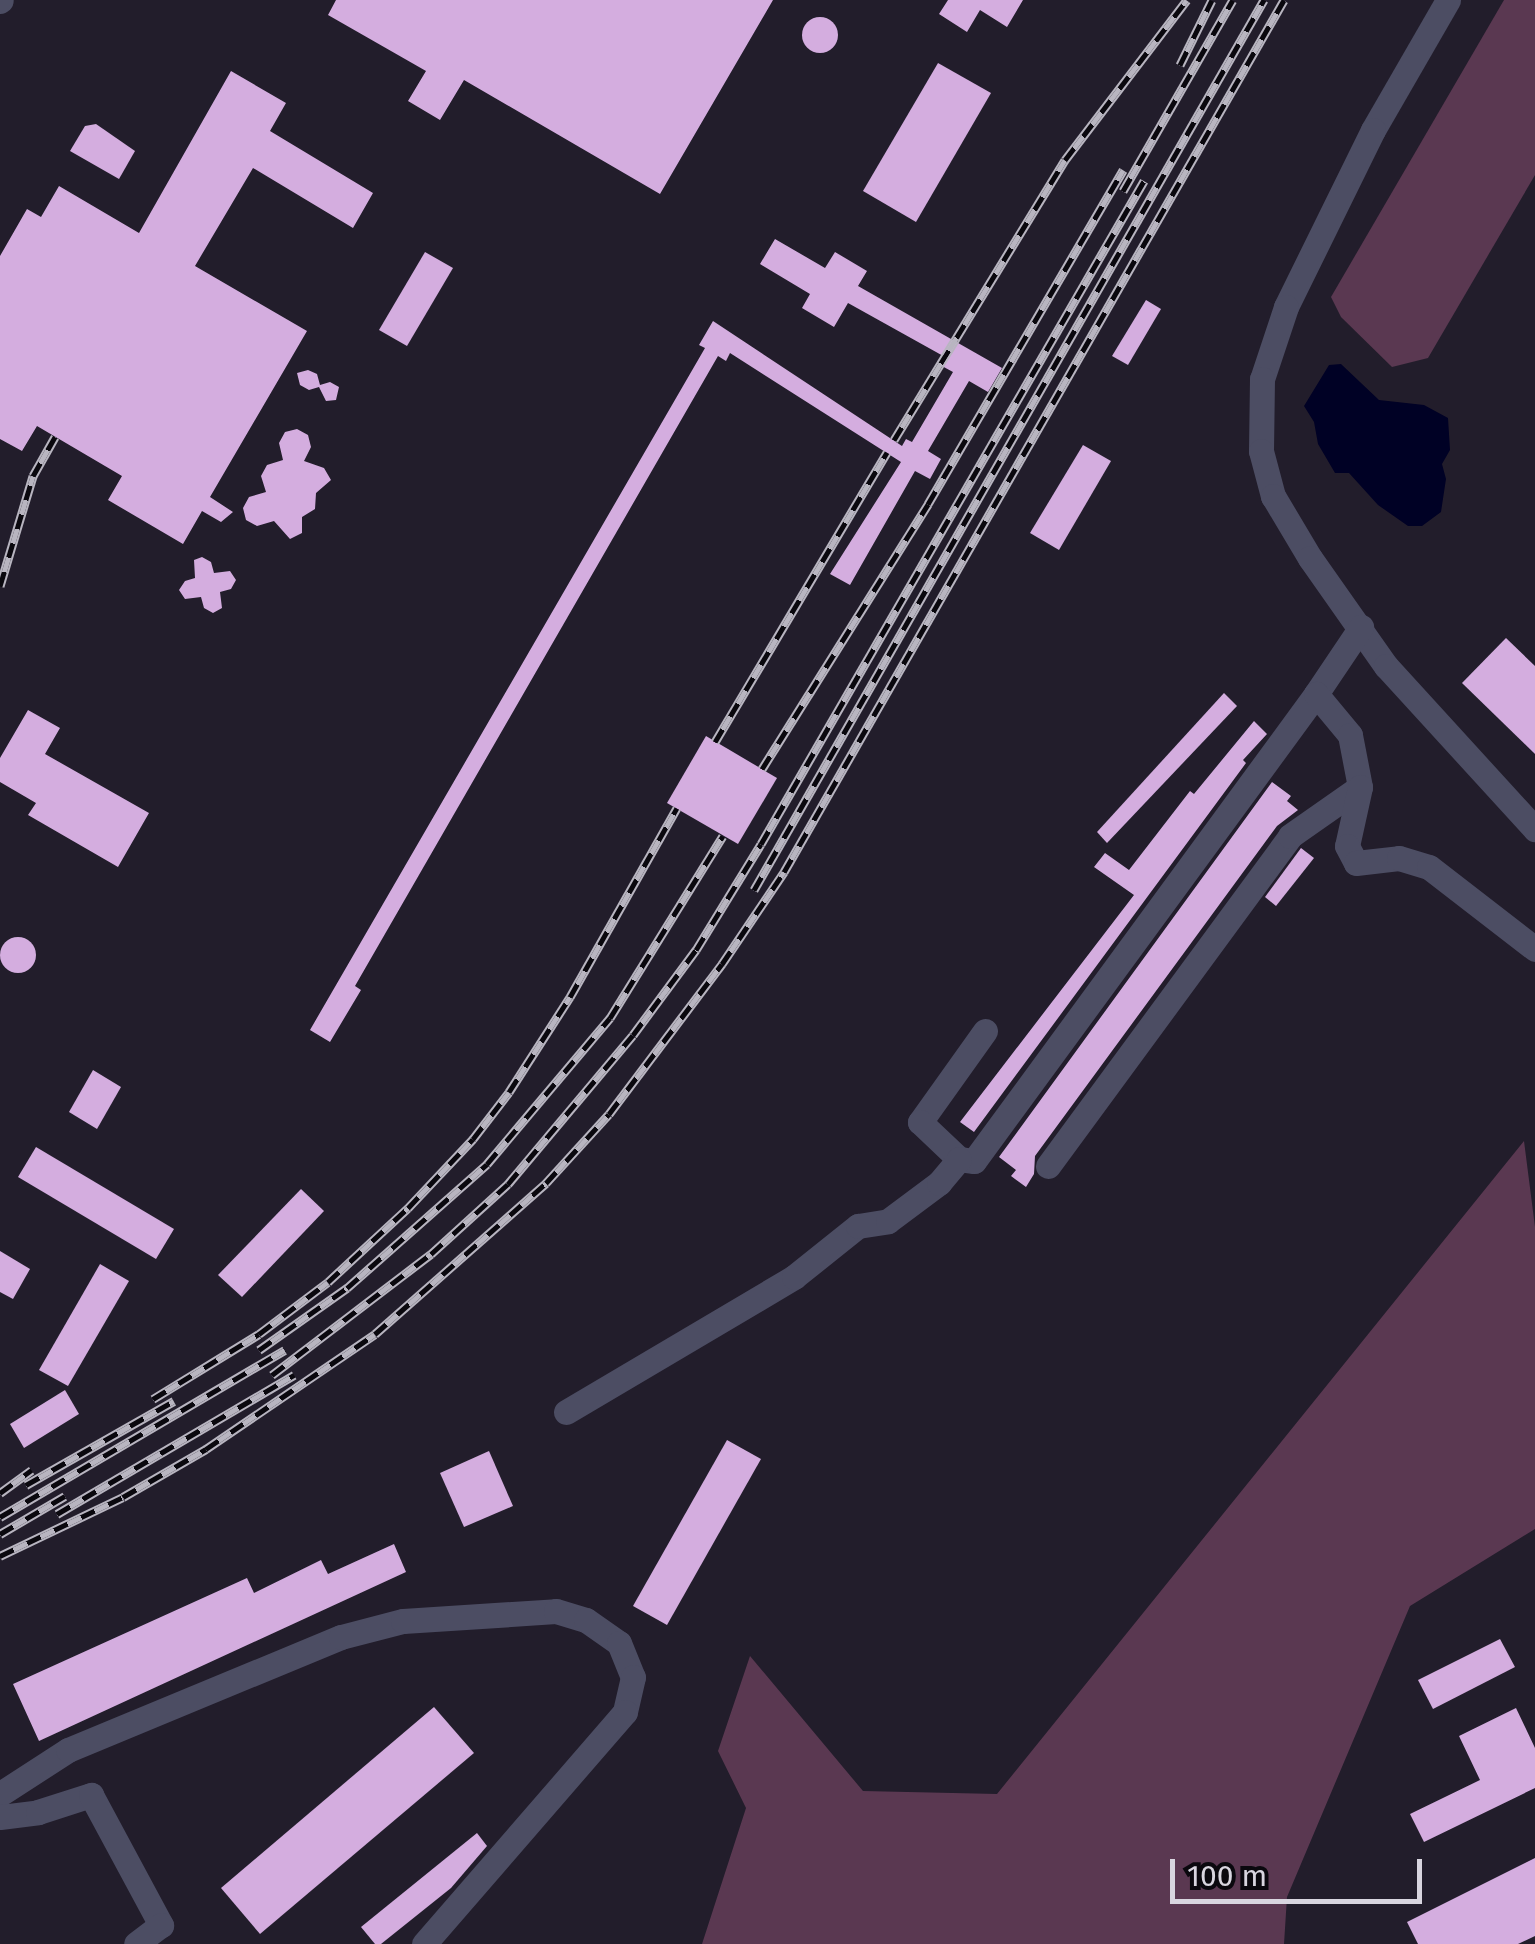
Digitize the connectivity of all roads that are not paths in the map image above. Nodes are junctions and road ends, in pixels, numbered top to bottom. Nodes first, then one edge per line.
1 (1448, 0) edge
2 (1361, 627) junction
3 (1316, 694) junction
4 (1360, 787) junction
5 (1535, 828) edge
6 (1535, 949) edge
7 (985, 1031) dead end
8 (959, 1159) junction
9 (1048, 1166) dead end
10 (566, 1412) dead end
11 (0, 1794) edge
12 (0, 1817) edge
13 (136, 1944) edge
14 (424, 1944) edge

1 - 2 street
2 - 3 street
2 - 5 street
3 - 4 street
3 - 8 street
4 - 6 street
4 - 9 street
7 - 8 street
8 - 10 street
11 - 14 street
12 - 13 street

